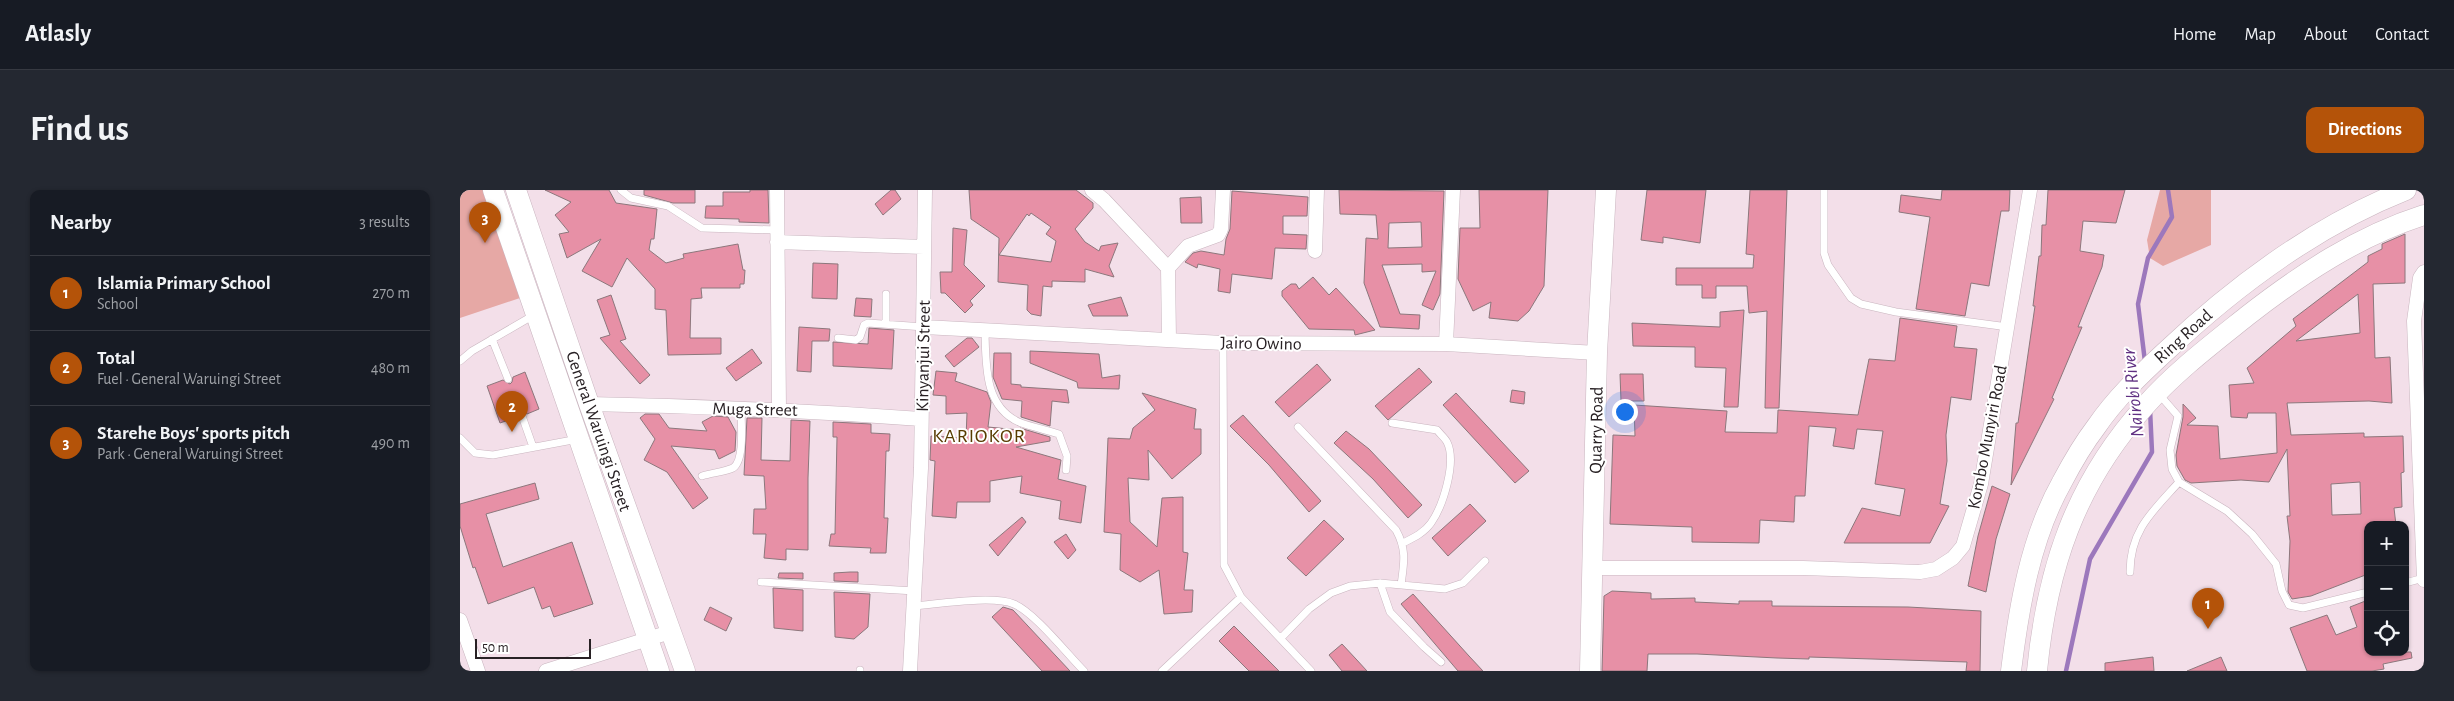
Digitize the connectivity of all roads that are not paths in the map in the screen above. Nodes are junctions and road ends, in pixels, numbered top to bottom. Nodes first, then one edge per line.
1 (493, 190) edge
2 (516, 190) edge
3 (621, 190) edge
4 (777, 190) edge
5 (925, 190) edge
6 (1092, 190) edge
7 (1223, 190) edge
8 (1316, 190) edge
9 (1453, 190) edge
10 (1606, 190) edge
11 (1824, 190) edge
12 (2030, 190) edge
13 (2406, 190) edge
14 (2424, 216) edge
15 (777, 236) junction
16 (924, 247) junction
17 (1315, 251) dead end
18 (1168, 268) junction
19 (2424, 272) edge
20 (886, 294) dead end
21 (535, 314) junction
22 (886, 324) junction
23 (924, 327) junction
24 (2008, 327) junction
25 (985, 332) junction
26 (838, 338) dead end
27 (492, 339) junction
28 (1169, 340) junction
29 (1223, 343) junction
30 (1446, 344) junction
31 (1597, 353) junction
32 (460, 361) edge
33 (508, 379) dead end
34 (2153, 397) junction
35 (589, 404) junction
36 (780, 409) junction
37 (741, 410) junction
38 (522, 416) dead end
39 (921, 418) junction
40 (1392, 423) dead end
41 (1298, 427) dead end
42 (460, 438) edge
43 (578, 439) junction
44 (533, 447) junction
45 (1066, 470) dead end
46 (702, 476) dead end
47 (2179, 482) junction
48 (1403, 543) junction
49 (1485, 561) dead end
50 (1594, 568) junction
51 (2130, 572) dead end
52 (2424, 579) edge
53 (761, 582) dead end
54 (2409, 582) edge
55 (1380, 583) junction
56 (1401, 585) junction
57 (915, 591) junction
58 (2364, 593) edge
59 (1241, 597) junction
60 (914, 606) junction
61 (460, 620) edge
62 (670, 632) junction
63 (1281, 638) junction
64 (646, 639) junction
65 (1441, 662) dead end
66 (478, 671) edge
67 (546, 671) edge
68 (659, 671) edge
69 (685, 671) edge
70 (910, 671) edge
71 (1084, 671) edge
72 (1162, 671) edge
73 (1311, 671) edge
74 (1590, 671) edge
75 (2011, 671) edge
76 (2038, 671) edge

1 - 21 main road, General Waruingi Street
2 - 35 main road, General Waruingi Street
3 - 15 lane
4 - 15 street
5 - 16 street, Kinyanjui Street
6 - 18 street
7 - 18 street
8 - 17 street
9 - 30 street
10 - 31 main road, Quarry Road
11 - 24 lane
12 - 24 street, Kombo Munyiri Road
13 - 75 main road, Ring Road
14 - 34 main road, Ring Road
15 - 16 street
15 - 36 street
16 - 23 street, Kinyanjui Street
18 - 28 street
19 - 52 street
20 - 22 lane
21 - 27 lane
21 - 43 main road, General Waruingi Street
22 - 23 lane
22 - 26 lane
23 - 25 street, Jairo Owino
23 - 39 street, Kinyanjui Street
24 - 50 street, Kombo Munyiri Road
25 - 28 street, Jairo Owino
25 - 45 lane
27 - 32 lane
27 - 33 lane
28 - 29 street, Jairo Owino
29 - 30 street, Jairo Owino
29 - 59 lane
30 - 31 street, Jairo Owino
31 - 50 main road, Quarry Road
34 - 47 lane
34 - 76 main road, Ring Road
35 - 37 street, Muga Street
35 - 62 main road, General Waruingi Street
36 - 37 street, Muga Street
36 - 39 street, Muga Street
37 - 46 lane
38 - 44 lane
39 - 57 street, Kinyanjui Street
40 - 48 lane
41 - 48 lane
42 - 44 lane
43 - 44 lane
43 - 64 main road, General Waruingi Street
47 - 51 lane
47 - 58 lane
48 - 56 lane
49 - 56 lane
50 - 74 main road, Quarry Road
52 - 54 lane
53 - 57 lane
55 - 56 lane
55 - 63 lane
55 - 65 lane
57 - 60 street, Kinyanjui Street
59 - 63 lane
59 - 72 lane
60 - 70 street, Kinyanjui Street
60 - 71 lane
61 - 66 street
62 - 64 street
62 - 69 main road, General Waruingi Street
63 - 73 lane
64 - 67 street
64 - 68 main road, General Waruingi Street

